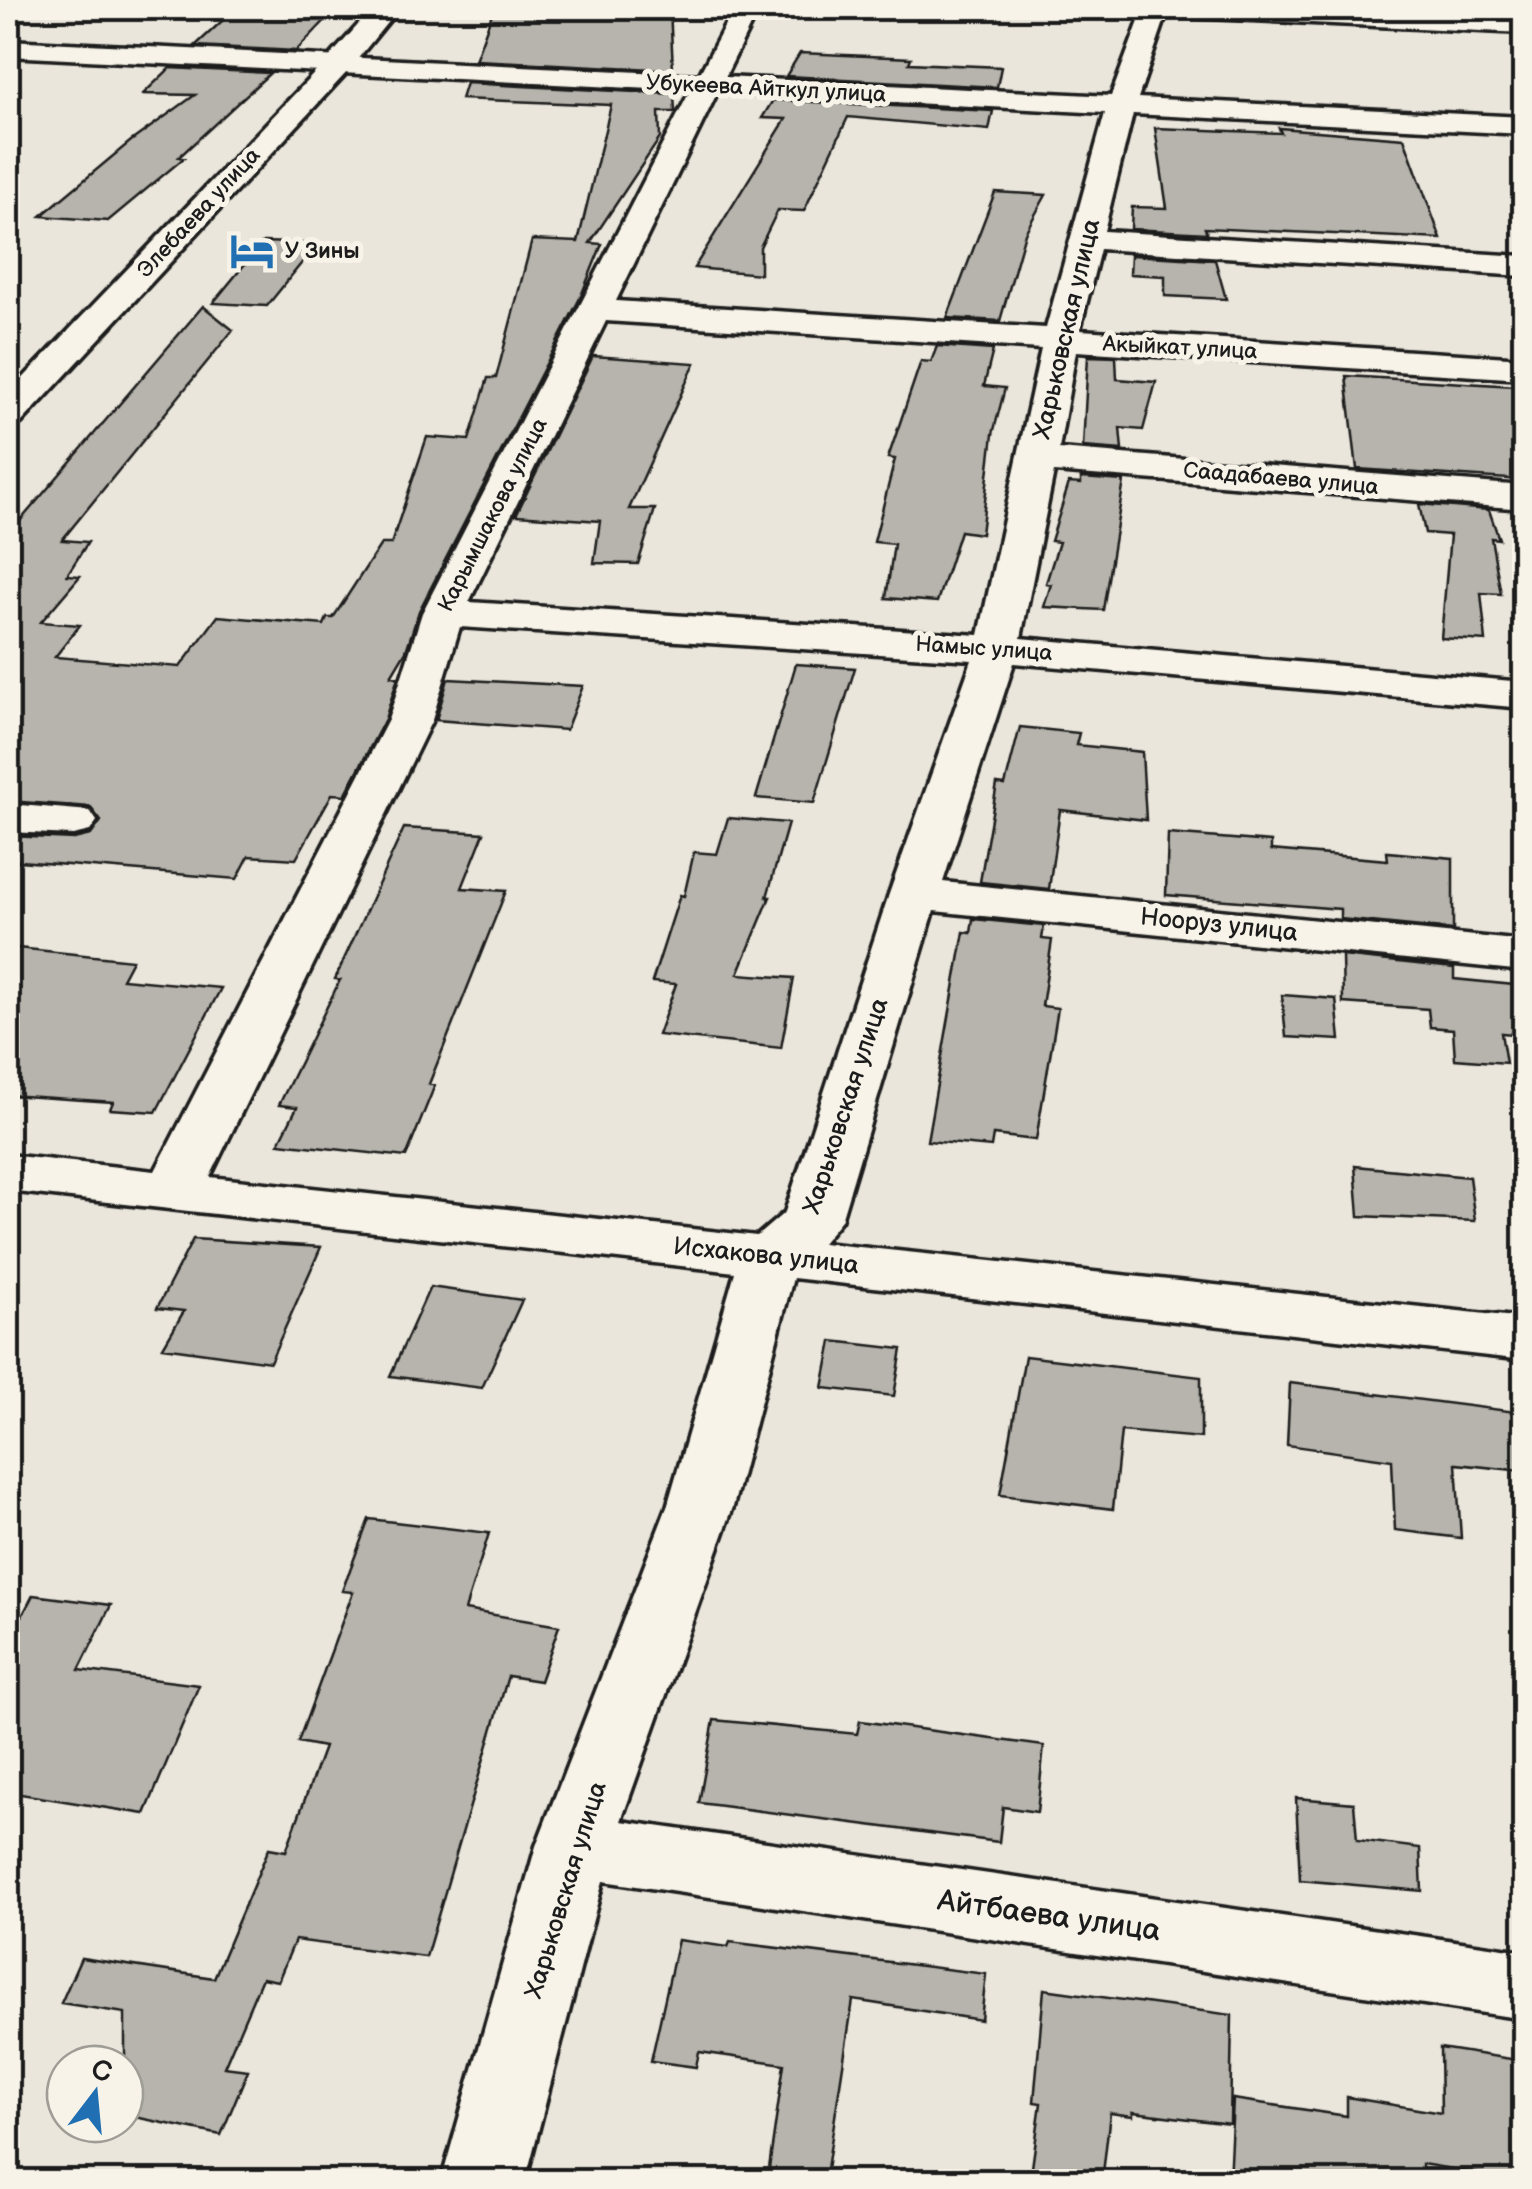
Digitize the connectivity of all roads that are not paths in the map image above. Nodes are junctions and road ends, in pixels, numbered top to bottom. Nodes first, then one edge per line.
1 (386, 8) edge
2 (746, 8) edge
3 (1158, 8) edge
4 (1524, 25) edge
5 (8, 48) edge
6 (337, 66) junction
7 (709, 87) junction
8 (1121, 106) junction
9 (1524, 126) edge
10 (1086, 239) junction
11 (1524, 266) edge
12 (596, 310) junction
13 (1060, 340) junction
14 (1524, 369) edge
15 (21, 386) edge
16 (8, 415) edge
17 (1038, 459) junction
18 (1524, 498) edge
19 (443, 613) junction
20 (996, 649) junction
21 (1524, 695) edge
22 (8, 818) edge
23 (72, 821) dead end
24 (914, 894) junction
25 (1524, 956) edge
26 (8, 1173) edge
27 (175, 1189) junction
28 (769, 1257) junction
29 (1524, 1338) edge
30 (574, 1846) junction
31 (1524, 1985) edge
32 (483, 2182) edge

1 - 6 street, Элебаева улица
2 - 7 street, Карымшакова улица
3 - 4 street
3 - 8 street, Харьковская улица
5 - 6 street, Убукеева Айткул улица
6 - 7 street, Убукеева Айткул улица
6 - 15 street, Элебаева улица
7 - 8 street, Убукеева Айткул улица
7 - 12 street, Карымшакова улица
8 - 9 street, Убукеева Айткул улица
8 - 10 street, Харьковская улица
10 - 11 street
10 - 13 street, Харьковская улица
12 - 13 street, Акыйкат улица
12 - 19 street, Карымшакова улица
13 - 14 street, Акыйкат улица
13 - 17 street, Харьковская улица
15 - 16 street, Элебаева улица
17 - 18 street, Саадабаева улица
17 - 20 street, Харьковская улица
19 - 20 street, Намыс улица
19 - 27 street, Карымшакова улица
20 - 21 street, Намыс улица
20 - 24 street, Харьковская улица
22 - 23 street
24 - 25 street, Нооруз улица
24 - 28 street, Харьковская улица
26 - 27 street, Исхакова улица
27 - 28 street, Исхакова улица
28 - 29 street, Исхакова улица
28 - 30 street, Харьковская улица
30 - 31 street, Айтбаева улица
30 - 32 street, Харьковская улица

